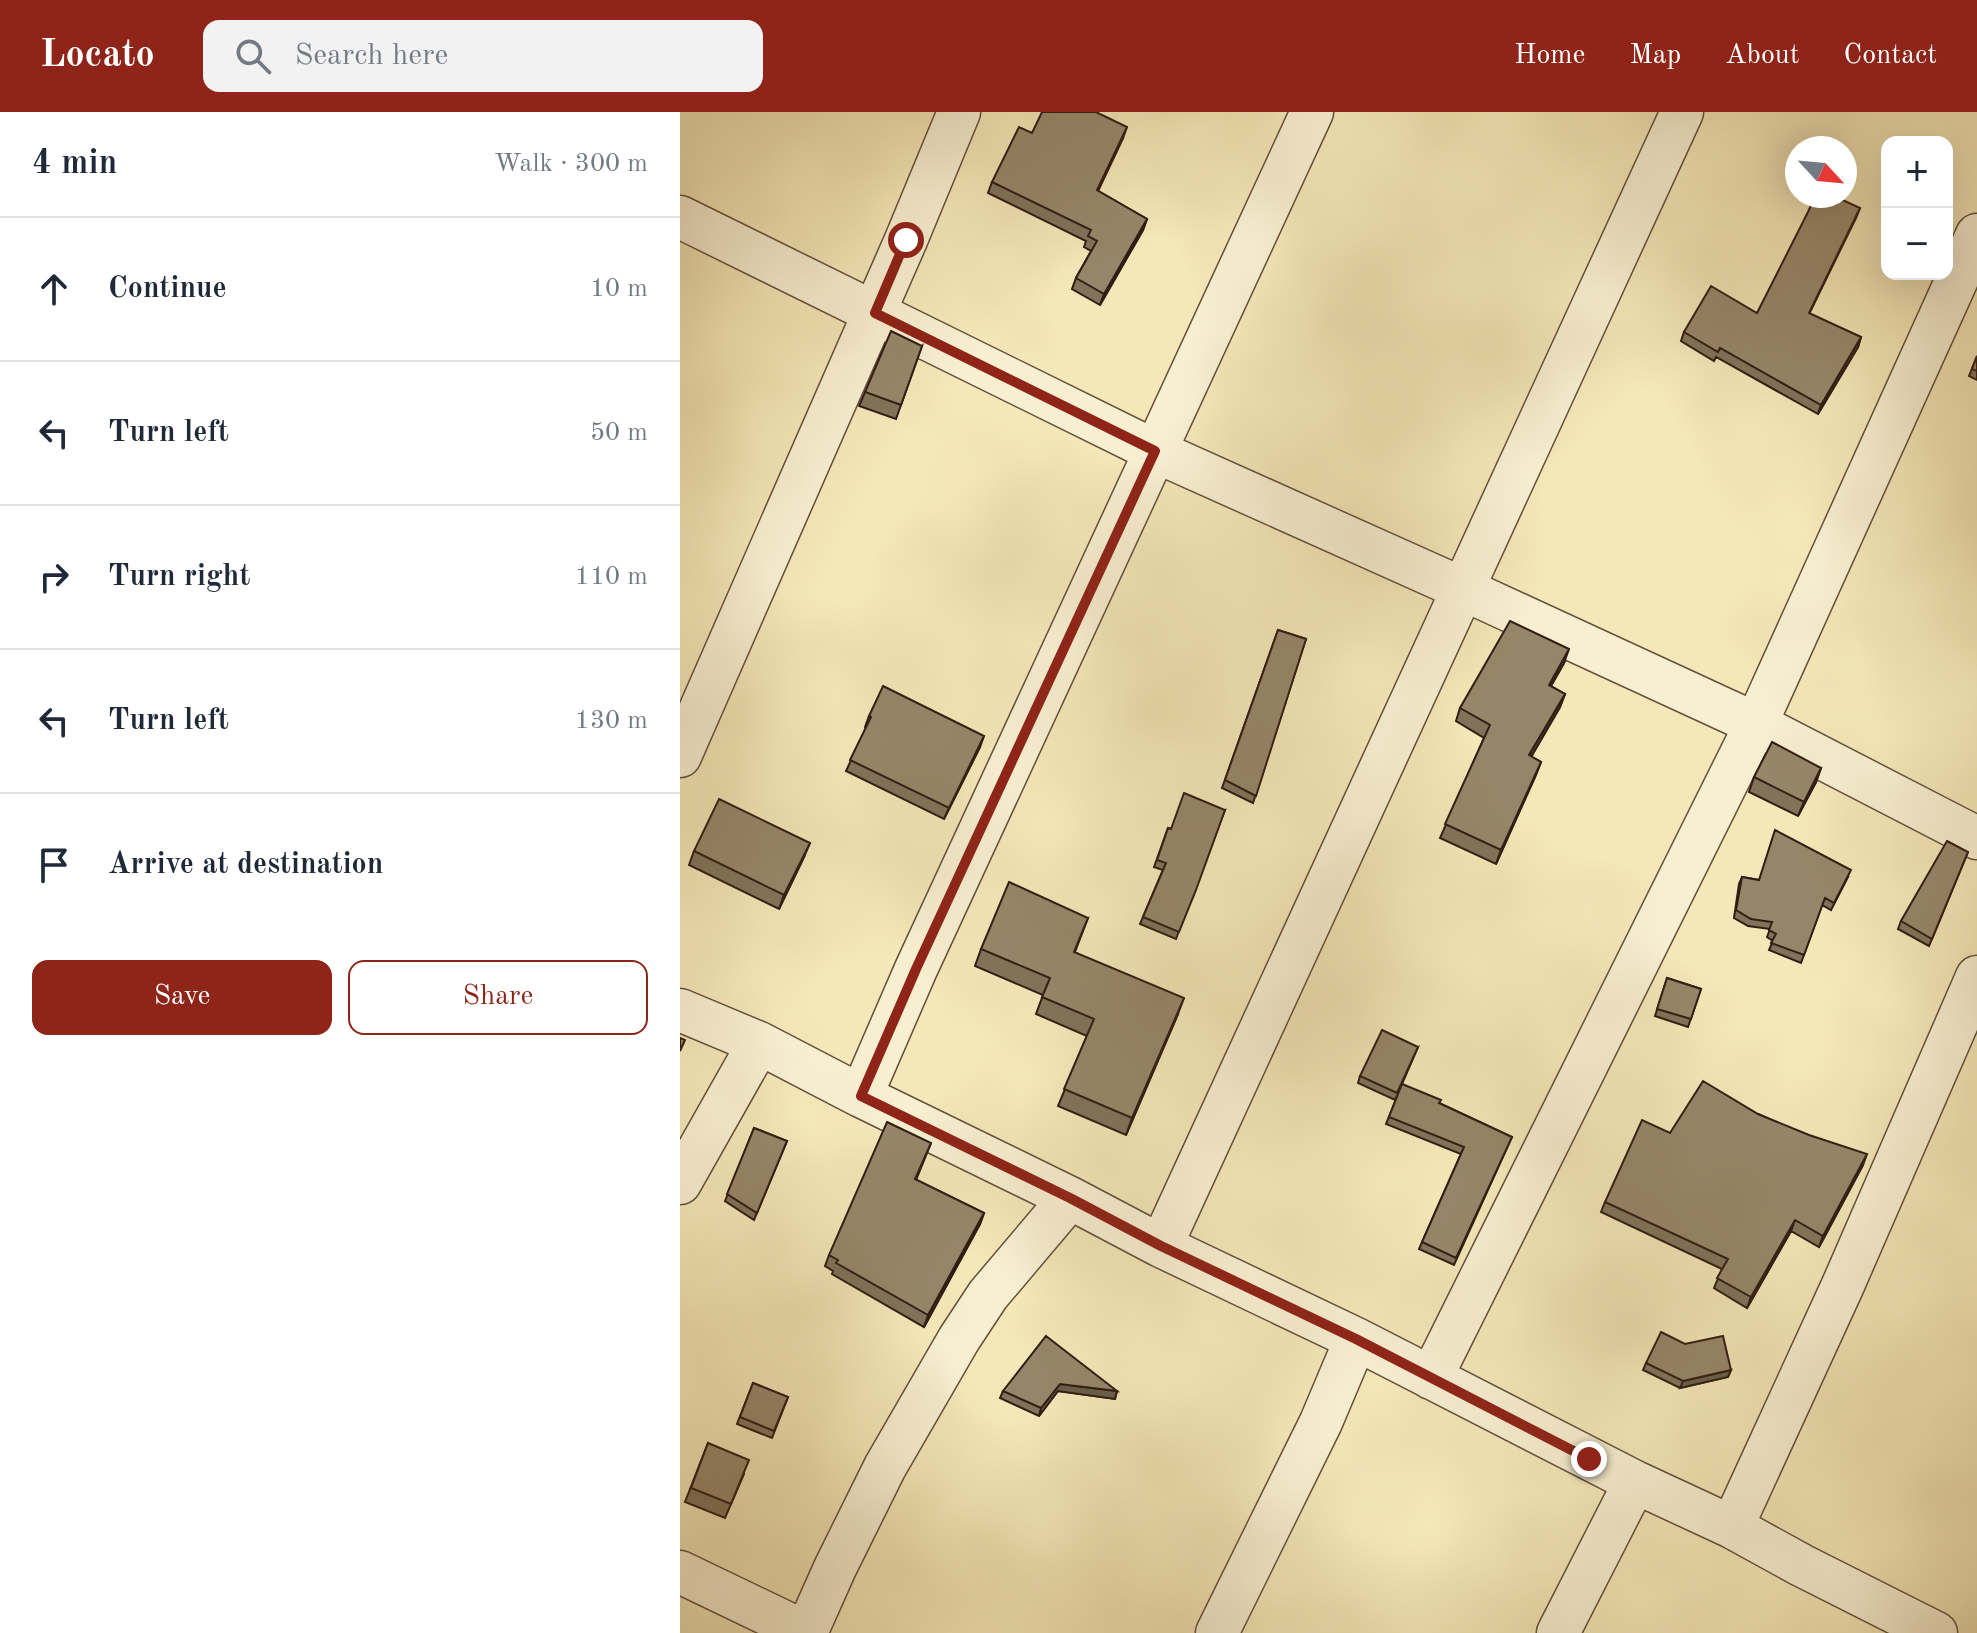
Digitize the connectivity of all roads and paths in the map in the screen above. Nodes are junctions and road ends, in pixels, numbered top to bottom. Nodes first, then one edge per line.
1 (959, 112) edge
2 (1312, 112) edge
3 (1682, 112) edge
4 (680, 217) edge
5 (1977, 235) edge
6 (875, 313) junction
7 (1155, 451) junction
8 (1463, 589) junction
9 (1756, 724) junction
10 (680, 756) edge
11 (1977, 838) edge
12 (1977, 977) edge
13 (680, 1010) edge
14 (759, 1043) junction
15 (861, 1096) junction
16 (680, 1183) edge
17 (1070, 1198) junction
18 (1161, 1246) junction
19 (1356, 1339) junction
20 (1431, 1378) junction
21 (1635, 1482) junction
22 (1732, 1527) junction
23 (680, 1572) edge
24 (806, 1633) edge
25 (1217, 1633) edge
26 (1558, 1633) edge
27 (1936, 1633) edge

1 - 6 street
2 - 7 street
3 - 8 street
4 - 6 street
5 - 9 street
6 - 7 street
6 - 10 street
7 - 8 street
7 - 15 street
8 - 9 street
8 - 18 street
9 - 11 street
9 - 20 street
12 - 22 street
13 - 14 street
14 - 15 street
14 - 16 street
15 - 17 street
17 - 18 street
17 - 24 street
18 - 19 street
19 - 20 street
19 - 25 street
20 - 21 street
21 - 22 street
21 - 26 street
22 - 27 street
23 - 24 street

